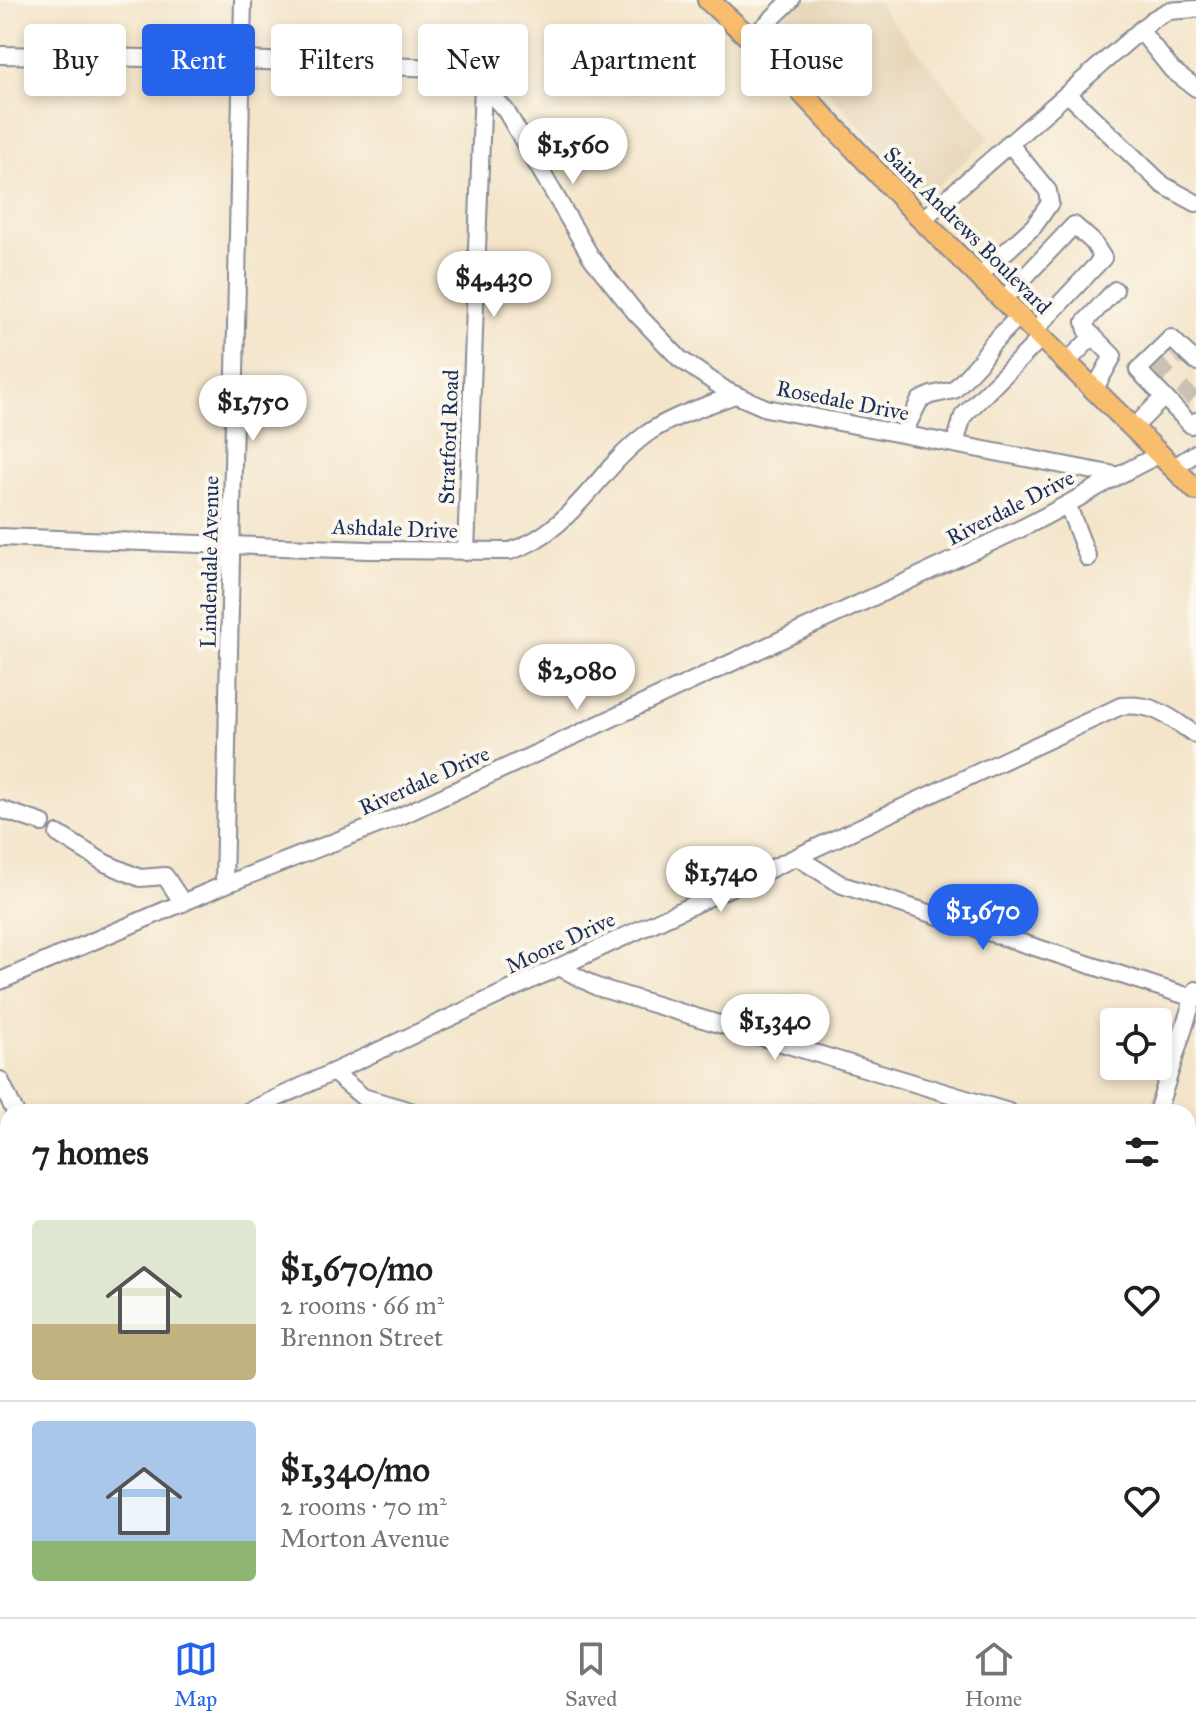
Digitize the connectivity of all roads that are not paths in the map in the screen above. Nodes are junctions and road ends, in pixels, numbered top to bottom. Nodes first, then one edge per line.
1 (243, 0) edge
2 (708, 0) edge
3 (791, 0) edge
4 (1196, 9) edge
5 (243, 24) edge
6 (766, 24) edge
7 (741, 30) edge
8 (1140, 30) junction
9 (0, 55) edge
10 (142, 58) edge
11 (255, 61) edge
12 (418, 67) edge
13 (1196, 88) edge
14 (1068, 94) junction
15 (241, 96) edge
16 (483, 96) edge
17 (493, 96) edge
18 (805, 96) edge
19 (1009, 143) junction
20 (1196, 203) edge
21 (922, 220) junction
22 (979, 276) junction
23 (1115, 290) dead end
24 (1003, 300) junction
25 (1019, 316) junction
26 (1037, 334) junction
27 (1093, 336) junction
28 (1185, 357) edge
29 (1066, 363) junction
30 (1094, 390) junction
31 (735, 395) junction
32 (1173, 400) junction
33 (1196, 421) edge
34 (1133, 428) junction
35 (903, 434) junction
36 (955, 444) junction
37 (1196, 453) edge
38 (1166, 462) junction
39 (1115, 475) junction
40 (1196, 490) edge
41 (1068, 506) junction
42 (0, 537) edge
43 (231, 545) junction
44 (466, 552) junction
45 (1088, 558) dead end
46 (1196, 735) edge
47 (0, 809) edge
48 (42, 823) dead end
49 (58, 834) dead end
50 (797, 857) junction
51 (224, 885) junction
52 (183, 903) junction
53 (559, 967) junction
54 (0, 981) edge
55 (1194, 993) edge
56 (333, 1072) junction
57 (0, 1080) edge
58 (11, 1104) edge
59 (264, 1104) edge
60 (361, 1104) edge
61 (983, 1104) edge
62 (1159, 1104) edge

1 - 5 street, Lindendale Avenue
2 - 7 main road, Saint Andrews Boulevard
3 - 6 street
4 - 8 street
8 - 13 street
8 - 14 street
9 - 10 street, Rosedale Drive
11 - 12 street, Rosedale Drive
14 - 19 street
14 - 20 street
15 - 43 street, Lindendale Avenue
16 - 44 street, Stratford Road
17 - 31 street, Rosedale Drive
18 - 21 main road, Saint Andrews Boulevard
19 - 21 street
19 - 22 street
21 - 22 main road, Saint Andrews Boulevard
22 - 24 main road, Saint Andrews Boulevard
23 - 27 street
24 - 25 main road, Saint Andrews Boulevard
24 - 26 street
25 - 26 main road, Saint Andrews Boulevard
25 - 35 street
26 - 29 main road, Saint Andrews Boulevard
26 - 36 street
27 - 29 street
27 - 30 street
28 - 32 street
29 - 30 main road, Saint Andrews Boulevard
30 - 34 main road, Saint Andrews Boulevard
31 - 35 street, Rosedale Drive
31 - 44 street, Ashdale Drive
32 - 33 street
32 - 34 street
34 - 38 main road, Saint Andrews Boulevard
35 - 36 street, Rosedale Drive
36 - 39 street, Rosedale Drive
37 - 38 street, Riverdale Drive
38 - 39 street, Riverdale Drive
38 - 40 main road, Saint Andrews Boulevard
39 - 41 street, Riverdale Drive
41 - 45 street
41 - 51 street, Riverdale Drive
42 - 43 street, Ashdale Drive
43 - 44 street, Ashdale Drive
43 - 51 street, Lindendale Avenue
46 - 50 street, Moore Drive
47 - 48 street
49 - 52 street
50 - 53 street, Moore Drive
50 - 55 street
51 - 52 street, Riverdale Drive
52 - 54 street, Riverdale Drive
53 - 56 street, Moore Drive
53 - 61 street
55 - 62 street
56 - 59 street, Moore Drive
56 - 60 street
57 - 58 street

